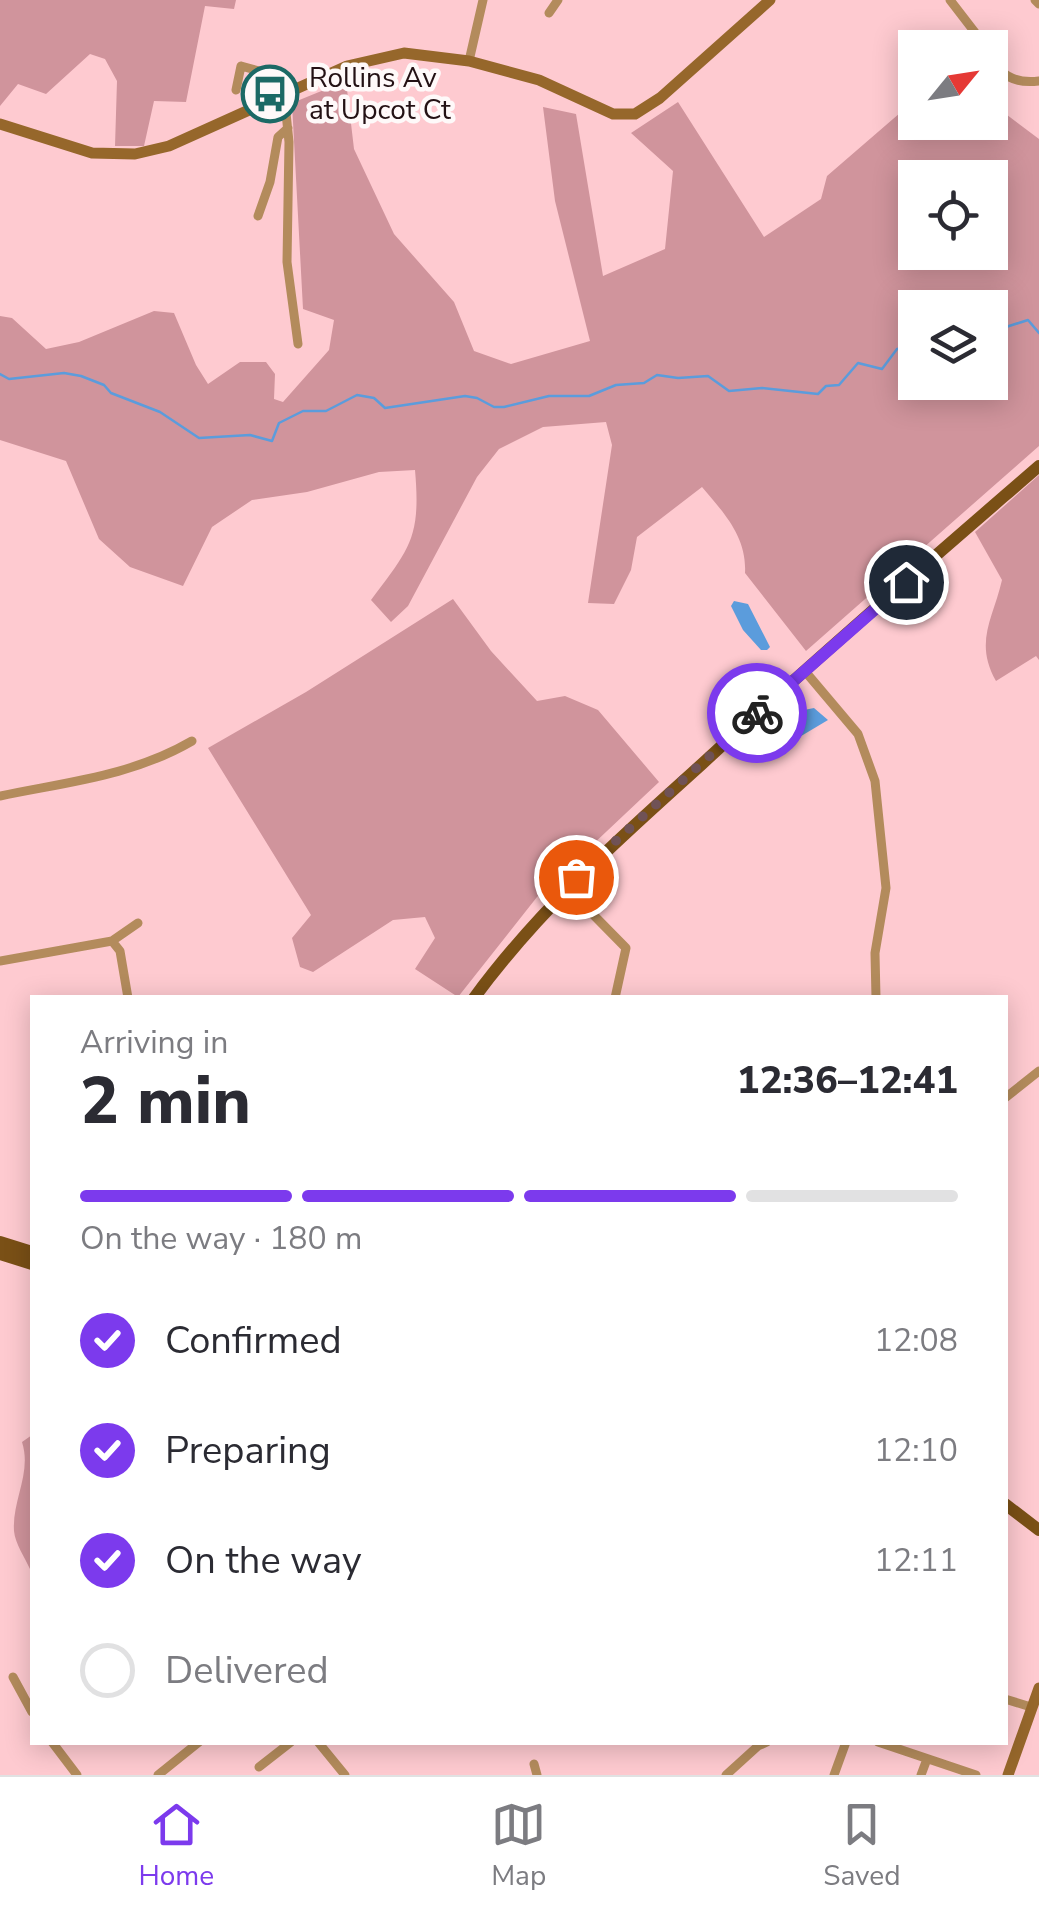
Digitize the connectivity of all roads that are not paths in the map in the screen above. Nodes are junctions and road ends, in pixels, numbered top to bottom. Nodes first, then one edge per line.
1 (482, 0) edge
2 (558, 0) edge
3 (770, 0) edge
4 (950, 0) edge
5 (549, 13) dead end
6 (973, 30) edge
7 (469, 61) junction
8 (1008, 76) edge
9 (1039, 81) edge
10 (236, 90) dead end
11 (289, 92) junction
12 (0, 124) edge
13 (288, 128) junction
14 (258, 216) dead end
15 (298, 344) dead end
16 (1039, 466) edge
17 (804, 670) junction
18 (192, 741) dead end
19 (0, 796) edge
20 (566, 887) junction
21 (138, 923) dead end
22 (112, 941) junction
23 (0, 961) edge
24 (127, 995) edge
25 (476, 995) edge
26 (616, 995) edge
27 (876, 995) edge
28 (1039, 1071) edge
29 (1008, 1096) edge
30 (0, 1242) edge
31 (30, 1251) edge
32 (0, 1254) edge
33 (30, 1263) edge
34 (1008, 1506) edge
35 (1039, 1530) edge
36 (13, 1676) dead end
37 (1039, 1688) edge
38 (1008, 1701) edge
39 (30, 1708) edge
40 (1031, 1708) junction
41 (54, 1745) edge
42 (194, 1745) edge
43 (287, 1745) edge
44 (320, 1745) edge
45 (760, 1745) edge
46 (845, 1745) edge
47 (887, 1745) edge
48 (927, 1759) junction
49 (534, 1764) dead end
50 (259, 1767) dead end
51 (78, 1775) edge
52 (158, 1775) edge
53 (345, 1775) edge
54 (538, 1775) edge
55 (726, 1775) edge
56 (834, 1775) edge
57 (921, 1775) edge
58 (976, 1775) edge
59 (1008, 1775) edge

1 - 7 street
2 - 5 street
3 - 7 street
4 - 6 street
7 - 11 street
8 - 9 street
10 - 11 street
11 - 12 street
11 - 13 street
13 - 14 street
13 - 15 street
16 - 17 main road
17 - 20 main road
17 - 27 street
18 - 19 street
20 - 25 main road
20 - 26 street
21 - 22 street
22 - 23 street
22 - 24 street
28 - 29 street
30 - 31 main road
32 - 33 main road
34 - 35 main road
36 - 39 street
37 - 40 street
38 - 40 street
40 - 59 street
41 - 51 street
42 - 52 street
43 - 50 street
44 - 53 street
45 - 55 street
46 - 56 street
47 - 48 street
48 - 57 street
48 - 58 street
49 - 54 street

